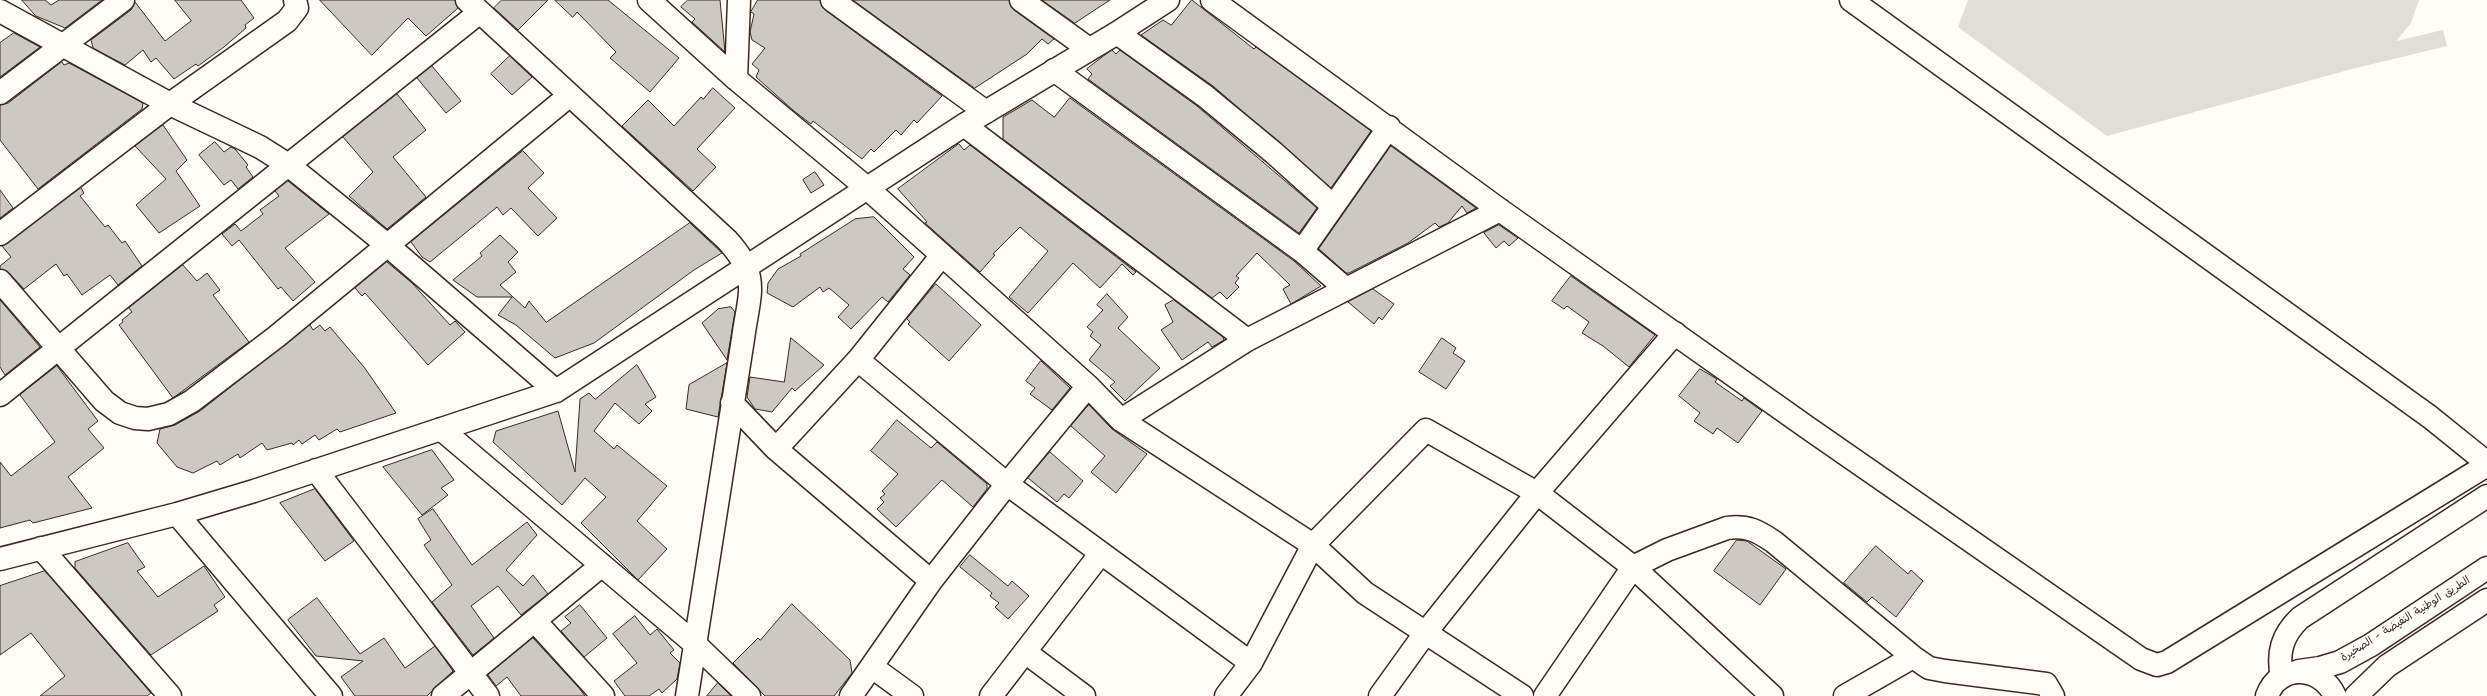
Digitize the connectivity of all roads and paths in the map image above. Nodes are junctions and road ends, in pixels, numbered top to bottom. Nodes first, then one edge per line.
1 (123, 0) edge
2 (295, 0) edge
3 (649, 0) edge
4 (739, 0) edge
5 (832, 0) edge
6 (1021, 0) edge
7 (1168, 0) edge
8 (1212, 0) edge
9 (1851, 0) edge
10 (474, 6) edge
11 (0, 11) edge
12 (1117, 34) junction
13 (65, 45) junction
14 (1088, 50) junction
15 (1054, 70) junction
16 (736, 79) junction
17 (0, 92) edge
18 (570, 95) junction
19 (170, 104) junction
20 (986, 112) junction
21 (964, 125) junction
22 (1389, 127) junction
23 (287, 164) junction
24 (867, 188) junction
25 (1332, 205) junction
26 (1500, 210) junction
27 (0, 234) edge
28 (386, 244) junction
29 (1302, 251) junction
30 (942, 255) junction
31 (748, 268) junction
32 (0, 282) edge
33 (1345, 288) junction
34 (1675, 333) junction
35 (1247, 340) junction
36 (58, 349) junction
37 (858, 360) junction
38 (1088, 386) junction
39 (556, 391) junction
40 (0, 395) edge
41 (732, 403) junction
42 (1121, 420) junction
43 (441, 429) junction
44 (776, 449) junction
45 (2487, 464) edge
46 (316, 470) junction
47 (1006, 484) junction
48 (1537, 493) junction
49 (2487, 496) edge
50 (177, 514) junction
51 (1313, 545) junction
52 (41, 548) junction
53 (1102, 553) junction
54 (0, 559) edge
55 (602, 565) junction
56 (1633, 567) junction
57 (2487, 568) edge
58 (931, 581) junction
59 (2487, 600) edge
60 (535, 621) junction
61 (1426, 632) junction
62 (695, 644) junction
63 (1025, 652) junction
64 (1913, 657) junction
65 (1251, 663) junction
66 (872, 667) junction
67 (472, 674) junction
68 (2277, 686) edge
69 (170, 696) edge
70 (331, 696) edge
71 (443, 696) edge
72 (488, 696) edge
73 (603, 696) edge
74 (686, 696) edge
75 (749, 696) edge
76 (851, 696) edge
77 (912, 696) edge
78 (991, 696) edge
79 (1084, 696) edge
80 (1226, 696) edge
81 (1380, 696) edge
82 (1522, 696) edge
83 (1545, 696) edge
84 (1772, 696) edge
85 (1845, 696) edge
86 (2053, 696) edge
87 (2335, 696) edge
88 (2356, 696) edge

1 - 13 main road
2 - 19 main road
3 - 16 main road
4 - 16 main road
5 - 20 main road
6 - 14 main road
7 - 12 main road
8 - 22 main road
9 - 45 main road
10 - 18 main road
10 - 23 main road
11 - 13 main road
12 - 14 main road
12 - 25 main road
13 - 17 main road
13 - 19 main road
14 - 15 main road
15 - 20 main road
15 - 29 main road
16 - 24 main road
18 - 28 main road
18 - 31 main road
19 - 23 main road
19 - 27 main road
20 - 21 main road
21 - 24 main road
21 - 35 main road
22 - 25 main road
22 - 26 main road
23 - 28 main road
23 - 36 main road
24 - 30 main road
24 - 31 main road
25 - 29 main road
26 - 33 main road
26 - 34 main road
28 - 36 main road
28 - 39 main road
29 - 33 main road
30 - 37 main road
30 - 38 main road
31 - 39 main road
31 - 41 main road
32 - 36 main road
33 - 35 main road
34 - 45 main road
34 - 48 main road
35 - 42 main road
36 - 40 main road
37 - 44 main road
37 - 47 main road
38 - 42 main road
38 - 47 main road
39 - 43 main road
41 - 44 main road
41 - 62 main road
42 - 51 main road
43 - 46 main road
43 - 55 main road
44 - 58 main road
46 - 50 main road
46 - 67 main road
47 - 53 main road
47 - 58 main road
48 - 51 main road
48 - 56 main road
48 - 61 main road
49 - 68 main road
50 - 52 main road
50 - 70 main road
51 - 61 main road
51 - 65 main road
52 - 54 main road
52 - 69 main road
53 - 63 main road
53 - 65 main road
55 - 60 main road
55 - 62 main road
56 - 64 main road
56 - 83 main road
56 - 84 main road
57 - 68 main road, الطريق الوطنية النفيضة - الصخيرة
58 - 66 main road
59 - 88 main road
60 - 67 main road
60 - 73 main road
61 - 81 main road
61 - 82 main road
62 - 74 main road
62 - 75 main road
63 - 78 main road
63 - 79 main road
64 - 85 main road
64 - 86 main road
65 - 80 main road
66 - 76 main road
66 - 77 main road
67 - 71 main road
67 - 72 main road
68 - 87 main road

